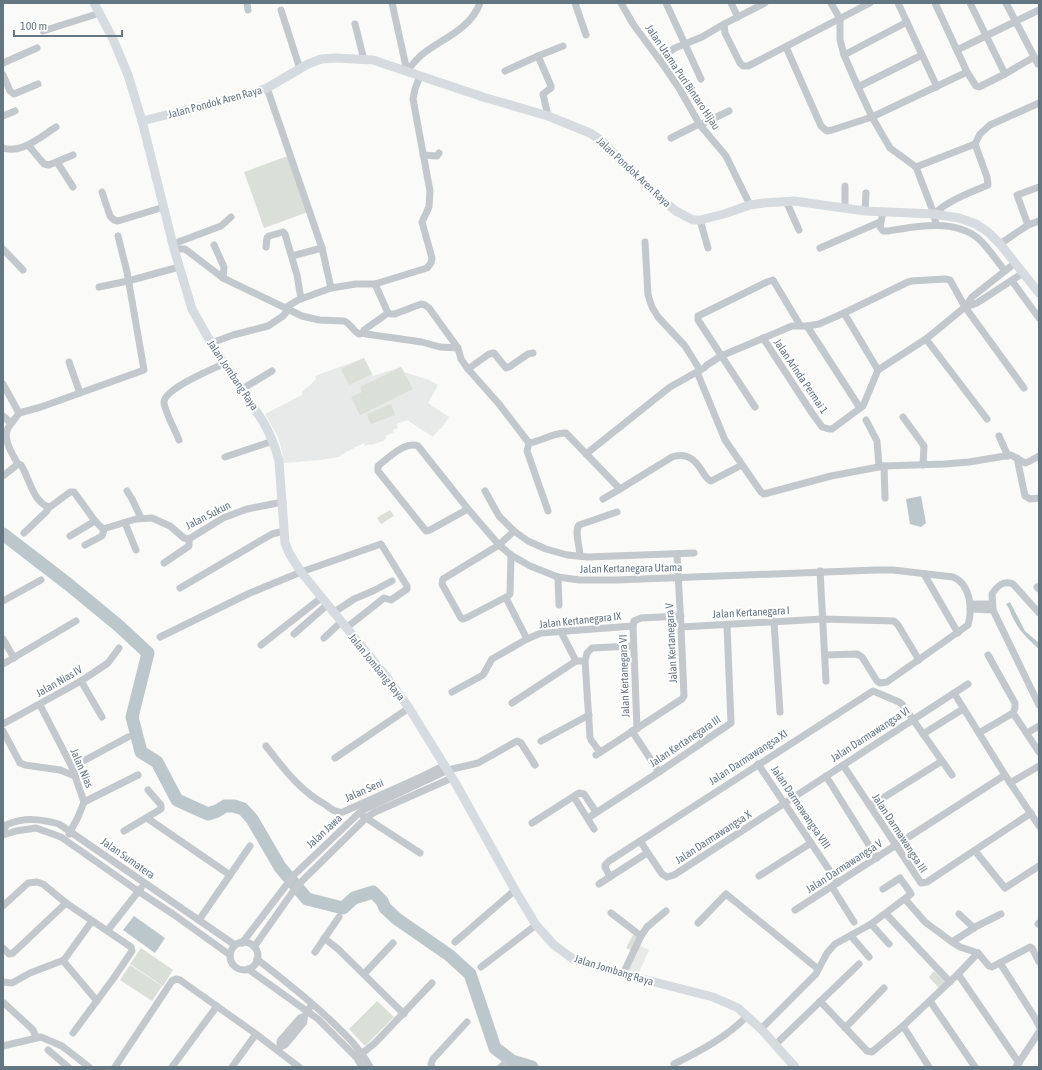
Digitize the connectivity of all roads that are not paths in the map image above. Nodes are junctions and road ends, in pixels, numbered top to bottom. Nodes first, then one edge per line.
1 (94, 3) edge
2 (392, 3) edge
3 (480, 3) edge
4 (575, 3) edge
5 (621, 3) edge
6 (666, 3) edge
7 (731, 3) edge
8 (765, 3) edge
9 (831, 3) edge
10 (870, 3) edge
11 (898, 3) edge
12 (935, 3) edge
13 (970, 3) edge
14 (1006, 3) edge
15 (281, 10) dead end
16 (1039, 10) edge
17 (100, 13) junction
18 (738, 16) junction
19 (840, 19) junction
20 (906, 22) junction
21 (1016, 22) junction
22 (355, 24) dead end
23 (724, 24) junction
24 (43, 31) dead end
25 (586, 35) dead end
26 (986, 36) junction
27 (684, 44) junction
28 (563, 46) dead end
29 (786, 47) junction
30 (37, 48) dead end
31 (1039, 48) edge
32 (957, 50) junction
33 (844, 55) junction
34 (922, 55) junction
35 (1033, 55) junction
36 (538, 56) junction
37 (659, 59) junction
38 (364, 60) junction
39 (3, 64) edge
40 (1038, 64) dead end
41 (300, 69) junction
42 (407, 71) junction
43 (505, 71) dead end
44 (967, 72) junction
45 (1005, 74) junction
46 (3, 75) edge
47 (420, 76) junction
48 (701, 79) dead end
49 (38, 84) dead end
50 (858, 87) junction
51 (936, 87) junction
52 (267, 88) junction
53 (1039, 103) edge
54 (15, 111) dead end
55 (729, 111) dead end
56 (3, 116) edge
57 (548, 116) junction
58 (872, 117) junction
59 (142, 121) junction
60 (700, 125) junction
61 (56, 127) dead end
62 (671, 138) dead end
63 (28, 144) junction
64 (975, 144) junction
65 (3, 148) edge
66 (439, 152) dead end
67 (73, 155) dead end
68 (423, 155) junction
69 (57, 162) junction
70 (916, 167) junction
71 (845, 186) dead end
72 (1039, 187) edge
73 (73, 188) dead end
74 (102, 192) dead end
75 (866, 193) dead end
76 (786, 201) junction
77 (750, 206) junction
78 (164, 207) junction
79 (845, 207) junction
80 (865, 210) junction
81 (883, 212) junction
82 (934, 214) junction
83 (231, 217) dead end
84 (700, 220) junction
85 (1039, 221) edge
86 (880, 222) junction
87 (936, 225) junction
88 (1028, 225) junction
89 (799, 230) dead end
90 (118, 236) dead end
91 (645, 242) dead end
92 (1000, 244) junction
93 (214, 245) dead end
94 (173, 246) junction
95 (266, 248) dead end
96 (322, 248) junction
97 (708, 248) dead end
98 (820, 248) dead end
99 (3, 249) edge
100 (292, 256) junction
101 (1015, 263) junction
102 (179, 267) junction
103 (23, 270) dead end
104 (1005, 271) junction
105 (1023, 273) junction
106 (223, 278) junction
107 (128, 281) junction
108 (1012, 281) junction
109 (375, 284) junction
110 (99, 286) dead end
111 (331, 288) junction
112 (1037, 288) edge
113 (301, 299) junction
114 (966, 307) junction
115 (287, 309) junction
116 (388, 313) junction
117 (844, 313) junction
118 (1039, 318) edge
119 (803, 326) junction
120 (364, 333) junction
121 (762, 338) junction
122 (926, 339) junction
123 (211, 343) junction
124 (458, 348) junction
125 (534, 353) dead end
126 (721, 356) junction
127 (69, 362) dead end
128 (225, 363) junction
129 (468, 369) junction
130 (878, 370) junction
131 (272, 371) dead end
132 (699, 371) junction
133 (3, 384) edge
134 (1024, 388) dead end
135 (242, 389) junction
136 (80, 394) junction
137 (755, 407) dead end
138 (860, 408) junction
139 (19, 413) junction
140 (3, 416) edge
141 (903, 417) dead end
142 (987, 419) dead end
143 (866, 420) dead end
144 (11, 423) junction
145 (999, 436) dead end
146 (179, 440) dead end
147 (273, 441) junction
148 (529, 443) junction
149 (586, 454) junction
150 (1012, 456) junction
151 (1039, 456) edge
152 (225, 457) dead end
153 (18, 464) junction
154 (923, 464) junction
155 (742, 465) junction
156 (881, 466) junction
157 (3, 476) edge
158 (620, 489) junction
159 (127, 491) dead end
160 (485, 491) dead end
161 (885, 498) dead end
162 (1039, 498) edge
163 (603, 499) dead end
164 (283, 502) junction
165 (48, 507) junction
166 (468, 509) junction
167 (548, 511) dead end
168 (617, 512) dead end
169 (141, 518) junction
170 (95, 521) junction
171 (125, 523) junction
172 (104, 530) junction
173 (284, 531) junction
174 (514, 531) junction
175 (24, 533) dead end
176 (70, 536) dead end
177 (189, 539) junction
178 (85, 545) dead end
179 (499, 545) junction
180 (136, 550) dead end
181 (694, 553) dead end
182 (677, 554) junction
183 (511, 555) junction
184 (580, 556) junction
185 (164, 563) dead end
186 (301, 572) junction
187 (820, 572) junction
188 (924, 574) junction
189 (558, 577) junction
190 (678, 579) junction
191 (42, 580) dead end
192 (392, 581) dead end
193 (180, 588) dead end
194 (365, 594) junction
195 (506, 598) junction
196 (3, 601) edge
197 (324, 601) junction
198 (559, 605) dead end
199 (374, 606) junction
200 (970, 607) junction
201 (992, 607) junction
202 (333, 613) junction
203 (1039, 613) edge
204 (681, 616) junction
205 (823, 619) junction
206 (76, 621) dead end
207 (774, 622) junction
208 (727, 624) junction
209 (344, 625) junction
210 (633, 626) junction
211 (681, 627) junction
212 (561, 632) junction
213 (958, 633) junction
214 (294, 634) dead end
215 (160, 637) dead end
216 (324, 638) dead end
217 (3, 639) edge
218 (527, 639) junction
219 (261, 645) dead end
220 (633, 646) junction
221 (119, 648) dead end
222 (988, 655) dead end
223 (825, 656) junction
224 (14, 658) junction
225 (919, 660) junction
226 (576, 661) junction
227 (585, 661) junction
228 (3, 664) edge
229 (826, 681) dead end
230 (81, 682) junction
231 (968, 684) dead end
232 (452, 692) dead end
233 (954, 693) junction
234 (512, 703) dead end
235 (40, 705) junction
236 (1039, 705) edge
237 (410, 708) junction
238 (963, 709) junction
239 (780, 712) dead end
240 (1013, 713) junction
241 (589, 715) junction
242 (102, 717) dead end
243 (914, 720) junction
244 (3, 724) edge
245 (1039, 726) edge
246 (635, 730) junction
247 (3, 731) edge
248 (979, 733) junction
249 (923, 734) junction
250 (1027, 734) junction
251 (128, 737) dead end
252 (541, 741) dead end
253 (1036, 742) edge
254 (266, 746) dead end
255 (1039, 752) edge
256 (335, 758) dead end
257 (942, 761) junction
258 (758, 764) junction
259 (535, 765) dead end
260 (843, 765) junction
261 (1039, 766) edge
262 (72, 767) junction
263 (448, 771) junction
264 (658, 772) junction
265 (138, 775) dead end
266 (952, 775) dead end
267 (1005, 775) junction
268 (76, 776) junction
269 (826, 776) junction
270 (1010, 783) junction
271 (148, 790) dead end
272 (574, 797) junction
273 (84, 802) junction
274 (784, 803) junction
275 (870, 806) junction
276 (596, 812) junction
277 (359, 813) junction
278 (1031, 813) junction
279 (367, 817) junction
280 (147, 818) junction
281 (588, 818) junction
282 (532, 823) dead end
283 (1039, 826) edge
284 (5, 829) edge
285 (594, 829) dead end
286 (70, 831) junction
287 (124, 831) dead end
288 (66, 840) junction
289 (640, 841) junction
290 (811, 843) junction
291 (250, 846) dead end
292 (895, 846) junction
293 (974, 850) junction
294 (420, 853) dead end
295 (647, 853) junction
296 (877, 858) junction
297 (1039, 866) edge
298 (296, 873) junction
299 (230, 876) junction
300 (759, 876) dead end
301 (610, 877) junction
302 (305, 878) junction
303 (145, 883) junction
304 (599, 884) dead end
305 (835, 885) junction
306 (883, 889) dead end
307 (515, 890) junction
308 (138, 891) junction
309 (906, 899) junction
310 (66, 903) junction
311 (3, 906) edge
312 (795, 910) dead end
313 (666, 911) dead end
314 (611, 913) dead end
315 (886, 914) junction
316 (959, 914) dead end
317 (1001, 914) dead end
318 (339, 917) dead end
319 (200, 920) junction
320 (92, 921) junction
321 (854, 922) dead end
322 (698, 923) dead end
323 (871, 924) junction
324 (536, 925) junction
325 (974, 928) junction
326 (108, 930) junction
327 (641, 936) junction
328 (851, 936) junction
329 (324, 938) junction
330 (455, 942) dead end
331 (952, 942) junction
332 (393, 943) dead end
333 (238, 944) junction
334 (889, 944) dead end
335 (254, 947) junction
336 (3, 948) edge
337 (315, 952) dead end
338 (978, 953) junction
339 (230, 956) junction
340 (869, 957) dead end
341 (257, 959) junction
342 (64, 960) junction
343 (1039, 962) edge
344 (1000, 963) junction
345 (858, 964) dead end
346 (481, 967) dead end
347 (248, 969) junction
348 (818, 969) junction
349 (364, 974) junction
350 (623, 974) junction
351 (958, 974) junction
352 (3, 982) edge
353 (432, 982) dead end
354 (950, 982) junction
355 (884, 988) dead end
356 (97, 1001) junction
357 (820, 1001) junction
358 (930, 1001) junction
359 (4, 1003) dead end
360 (312, 1004) junction
361 (216, 1006) junction
362 (306, 1014) junction
363 (404, 1014) junction
364 (747, 1016) junction
365 (1037, 1017) edge
366 (467, 1022) dead end
367 (903, 1026) junction
368 (1039, 1026) edge
369 (845, 1028) junction
370 (761, 1029) junction
371 (1039, 1032) edge
372 (73, 1033) dead end
373 (256, 1034) junction
374 (36, 1037) junction
375 (776, 1044) junction
376 (3, 1046) edge
377 (279, 1048) junction
378 (48, 1050) dead end
379 (360, 1055) junction
380 (674, 1064) dead end
381 (1017, 1065) edge
382 (67, 1067) edge
383 (89, 1067) edge
384 (115, 1067) edge
385 (172, 1067) edge
386 (232, 1067) edge
387 (299, 1067) edge
388 (362, 1067) edge
389 (370, 1067) edge
390 (432, 1067) edge
391 (795, 1067) edge
392 (929, 1067) edge
393 (975, 1067) edge

1 - 17 main road, Jalan Jombang Raya
2 - 42 street
3 - 42 street
4 - 25 street
5 - 37 street, Jalan Utama Puri Bintaro Hijau
6 - 27 street
7 - 18 street
8 - 18 street
9 - 19 street
10 - 19 street
11 - 20 street
12 - 32 street
13 - 26 street
14 - 21 street
15 - 41 street
16 - 21 street
17 - 24 street
17 - 59 main road, Jalan Jombang Raya
18 - 23 street
19 - 29 street
19 - 33 street
20 - 33 street
20 - 34 street
21 - 26 street
21 - 35 street
22 - 38 street
23 - 27 street
23 - 29 street
26 - 32 street
26 - 45 street
27 - 37 street
27 - 48 street
28 - 36 street
29 - 58 street
30 - 39 street
31 - 35 street
32 - 44 street
33 - 50 street
34 - 50 street
34 - 51 street
35 - 40 street
35 - 45 street
36 - 43 street
36 - 57 street
37 - 60 street, Jalan Utama Puri Bintaro Hijau
38 - 41 main road, Jalan Pondok Aren Raya
38 - 42 main road, Jalan Pondok Aren Raya
41 - 52 main road, Jalan Pondok Aren Raya
42 - 47 main road, Jalan Pondok Aren Raya
44 - 45 street
44 - 51 street
46 - 49 street
47 - 57 main road, Jalan Pondok Aren Raya
47 - 68 street
50 - 58 street
51 - 58 street
52 - 59 main road, Jalan Pondok Aren Raya
52 - 96 street
53 - 64 street
54 - 56 street
55 - 60 street
57 - 84 main road, Jalan Pondok Aren Raya
58 - 70 street
59 - 78 main road, Jalan Jombang Raya
60 - 62 street
60 - 77 street, Jalan Utama Puri Bintaro Hijau
61 - 63 street
63 - 65 street
63 - 69 street
64 - 70 street
64 - 82 street
66 - 68 street
67 - 69 street
68 - 109 street
69 - 73 street
70 - 82 street
71 - 79 street
72 - 88 street
74 - 78 street
75 - 80 street
76 - 77 main road
76 - 79 main road
76 - 89 street
77 - 84 main road
78 - 94 main road, Jalan Jombang Raya
79 - 80 main road
80 - 81 main road
81 - 82 main road
81 - 86 street
82 - 87 street
82 - 92 main road
83 - 94 street
84 - 97 street
85 - 88 street
86 - 87 street
86 - 98 street
87 - 104 street
88 - 92 street
90 - 107 street
91 - 132 street
92 - 101 main road
93 - 106 street
94 - 102 main road, Jalan Jombang Raya
94 - 106 street
95 - 100 street
96 - 100 street
96 - 111 street
99 - 103 street
100 - 113 street
101 - 104 street
101 - 105 main road
102 - 107 street
102 - 123 main road, Jalan Jombang Raya
104 - 114 street
105 - 108 street
105 - 112 main road
106 - 115 street
107 - 110 street
107 - 136 street
108 - 114 street
108 - 118 street
109 - 111 street
109 - 116 street
111 - 113 street
113 - 115 street
114 - 117 street, Jalan Arinda Permai 1
114 - 122 street
114 - 134 street, Jalan Arinda Permai 1
115 - 120 street
115 - 123 street
116 - 120 street
116 - 124 street
117 - 119 street, Jalan Arinda Permai 1
117 - 130 street
119 - 121 street, Jalan Arinda Permai 1
119 - 126 street
119 - 138 street
120 - 124 street
121 - 126 street, Jalan Arinda Permai 1
121 - 138 street, Jalan Arinda Permai 1
122 - 130 street
122 - 142 street
123 - 128 main road, Jalan Jombang Raya
124 - 129 street
125 - 129 street
126 - 132 street, Jalan Arinda Permai 1
126 - 137 street
127 - 136 street
128 - 135 main road, Jalan Jombang Raya
128 - 146 street
129 - 148 street
130 - 138 street, Jalan Arinda Permai 1
131 - 135 street
132 - 149 street, Jalan Arinda Permai 1
132 - 155 street
133 - 139 street
135 - 147 main road, Jalan Jombang Raya
136 - 139 street
139 - 144 street
140 - 144 street
141 - 154 street
143 - 156 street
144 - 153 street
145 - 150 street
147 - 152 street
147 - 164 main road, Jalan Jombang Raya
148 - 149 street
148 - 167 street
149 - 158 street
150 - 151 street
150 - 154 street
150 - 162 street
153 - 157 street
153 - 165 street
154 - 156 street
155 - 156 street
155 - 158 street
156 - 161 street
158 - 163 street
159 - 169 street
160 - 174 street
164 - 173 main road, Jalan Jombang Raya
164 - 177 street, Jalan Sukun
165 - 170 street
165 - 175 street
166 - 166 street, Jalan Kertanegara Utama
166 - 179 street, Jalan Kertanegara Utama
168 - 184 street
169 - 171 street, Jalan Sukun
169 - 177 street, Jalan Sukun
170 - 172 street
170 - 176 street
171 - 172 street, Jalan Sukun
171 - 180 street
172 - 178 street
173 - 186 main road, Jalan Jombang Raya
173 - 193 street
174 - 179 street
174 - 184 street
177 - 185 street
179 - 183 street, Jalan Kertanegara Utama
179 - 195 street
181 - 182 street
182 - 184 street
182 - 190 street, Jalan Kertanegara V
183 - 189 street, Jalan Kertanegara Utama
183 - 195 street
186 - 197 main road, Jalan Jombang Raya
186 - 199 street
186 - 215 street
187 - 188 street, Jalan Kertanegara Utama
187 - 190 street, Jalan Kertanegara Utama
187 - 205 street
188 - 200 street, Jalan Kertanegara Utama
188 - 213 street
189 - 190 street, Jalan Kertanegara Utama
189 - 198 street
190 - 204 street, Jalan Kertanegara V
191 - 196 street
192 - 194 street
194 - 199 street
194 - 202 street
195 - 218 street
197 - 202 main road, Jalan Jombang Raya
197 - 214 street
197 - 219 street
199 - 209 street
200 - 201 street
200 - 213 street
201 - 203 street
201 - 236 street
202 - 209 main road, Jalan Jombang Raya
204 - 210 street, Jalan Kertanegara VI
204 - 211 street, Jalan Kertanegara V
205 - 207 street, Jalan Kertanegara I
205 - 223 street
205 - 225 street, Jalan Kertanegara I
206 - 224 street
207 - 208 street, Jalan Kertanegara I
207 - 239 street
208 - 211 street, Jalan Kertanegara I
208 - 264 street, Jalan Kertanegara III
209 - 216 street
209 - 237 main road, Jalan Jombang Raya
210 - 212 street, Jalan Kertanegara IX
210 - 220 street, Jalan Kertanegara VI
211 - 246 street, Jalan Kertanegara V
212 - 218 street, Jalan Kertanegara IX
212 - 226 street
213 - 225 street
217 - 224 street
218 - 232 street, Jalan Kertanegara IX
220 - 227 street
220 - 246 street, Jalan Kertanegara VI
221 - 230 street, Jalan Nias IV
222 - 240 street
223 - 225 street
223 - 229 street
224 - 228 street
226 - 227 street
226 - 234 street
227 - 241 street
230 - 235 street, Jalan Nias IV
230 - 242 street
231 - 233 street, Jalan Darmawangsa VI
233 - 238 street
233 - 243 street, Jalan Darmawangsa VI
235 - 244 street, Jalan Nias IV
235 - 262 street, Jalan Nias
237 - 256 street
237 - 263 main road, Jalan Jombang Raya
238 - 248 street
238 - 249 street
240 - 248 street
240 - 250 street
241 - 246 street, Jalan Kertanegara V
241 - 252 street
243 - 249 street
243 - 258 street, Jalan Darmawangsa XI
243 - 260 street, Jalan Darmawangsa VI
245 - 250 street
246 - 264 street
247 - 268 street
248 - 267 street
249 - 257 street
250 - 253 street
251 - 262 street
253 - 255 street
254 - 263 street, Jalan Seni
257 - 266 street
257 - 275 street
258 - 274 street, Jalan Darmawangsa VIII
258 - 289 street, Jalan Darmawangsa XI
259 - 263 street
260 - 269 street, Jalan Darmawangsa VI
260 - 275 street, Jalan Darmawangsa III
261 - 270 street
262 - 268 street, Jalan Nias
263 - 277 street, Jalan Jawa
263 - 279 street, Jalan Jawa
263 - 307 main road, Jalan Jombang Raya
264 - 276 street, Jalan Kertanegara III
265 - 273 street
267 - 270 street
267 - 292 street, Jalan Darmawangsa V
268 - 273 street, Jalan Nias
269 - 274 street, Jalan Darmawangsa VI
269 - 296 street
270 - 278 street
271 - 280 street
272 - 276 street
272 - 281 street
272 - 282 street
273 - 286 street, Jalan Nias
274 - 290 street, Jalan Darmawangsa VIII
274 - 295 street, Jalan Darmawangsa X
275 - 292 street, Jalan Darmawangsa III
276 - 281 street, Jalan Kertanegara III
277 - 279 street
277 - 298 street, Jalan Jawa
278 - 283 street
278 - 293 street, Jalan Darmawangsa III
279 - 294 street
279 - 302 street, Jalan Jawa
280 - 287 street
280 - 299 street
281 - 285 street
284 - 286 street, Jalan Sumatera
284 - 288 street, Jalan Sumatera
286 - 288 street, Jalan Nias
286 - 303 street, Jalan Sumatera
288 - 308 street, Jalan Sumatera
289 - 295 street
289 - 301 street, Jalan Darmawangsa XI
290 - 300 street
290 - 305 street, Jalan Darmawangsa VIII
291 - 299 street
292 - 293 street, Jalan Darmawangsa III
292 - 296 street, Jalan Darmawangsa V
293 - 297 street
295 - 301 street
296 - 305 street, Jalan Darmawangsa V
298 - 302 street
298 - 333 street, Jalan Jawa
299 - 319 street
301 - 304 street
302 - 335 street, Jalan Jawa
303 - 308 street
303 - 319 street, Jalan Sumatera
305 - 312 street, Jalan Darmawangsa V
305 - 321 street, Jalan Darmawangsa VIII
306 - 309 street
307 - 324 main road, Jalan Jombang Raya
307 - 330 street
308 - 326 street
308 - 339 street, Jalan Sumatera
309 - 315 street
309 - 331 street
310 - 311 street
310 - 320 street
310 - 336 street
313 - 327 street
314 - 327 street
315 - 323 street
315 - 354 street
316 - 325 street
317 - 325 street
318 - 329 street
319 - 333 street, Jalan Sumatera
320 - 326 street
320 - 342 street
322 - 348 street
323 - 328 street
323 - 334 street
324 - 346 street
324 - 350 main road, Jalan Jombang Raya
325 - 331 street
326 - 356 street
327 - 350 street
328 - 340 street
328 - 348 street
329 - 337 street
329 - 349 street
331 - 338 street
332 - 349 street
333 - 335 street
333 - 339 street
335 - 341 street
338 - 344 street
338 - 351 street
339 - 347 street
341 - 347 street
341 - 360 street
342 - 352 street
342 - 356 street
343 - 344 street
344 - 365 street
345 - 357 street
347 - 362 street
348 - 370 street
349 - 363 street
350 - 364 main road, Jalan Jombang Raya
351 - 354 street
351 - 381 street
353 - 363 street
354 - 358 street
355 - 369 street
356 - 372 street
357 - 369 street
357 - 375 street
358 - 367 street
358 - 393 street
359 - 374 street
360 - 362 street
360 - 379 street
361 - 373 street
361 - 384 street
361 - 385 street
362 - 377 street
362 - 379 street
363 - 379 street
364 - 370 main road, Jalan Jombang Raya
364 - 380 street
365 - 368 street
366 - 390 street
367 - 369 street
367 - 392 street
370 - 375 main road, Jalan Jombang Raya
371 - 381 street
373 - 377 street
373 - 386 street
374 - 376 street
374 - 383 street
375 - 391 main road, Jalan Jombang Raya
377 - 387 street
378 - 382 street
379 - 388 street
379 - 389 street

